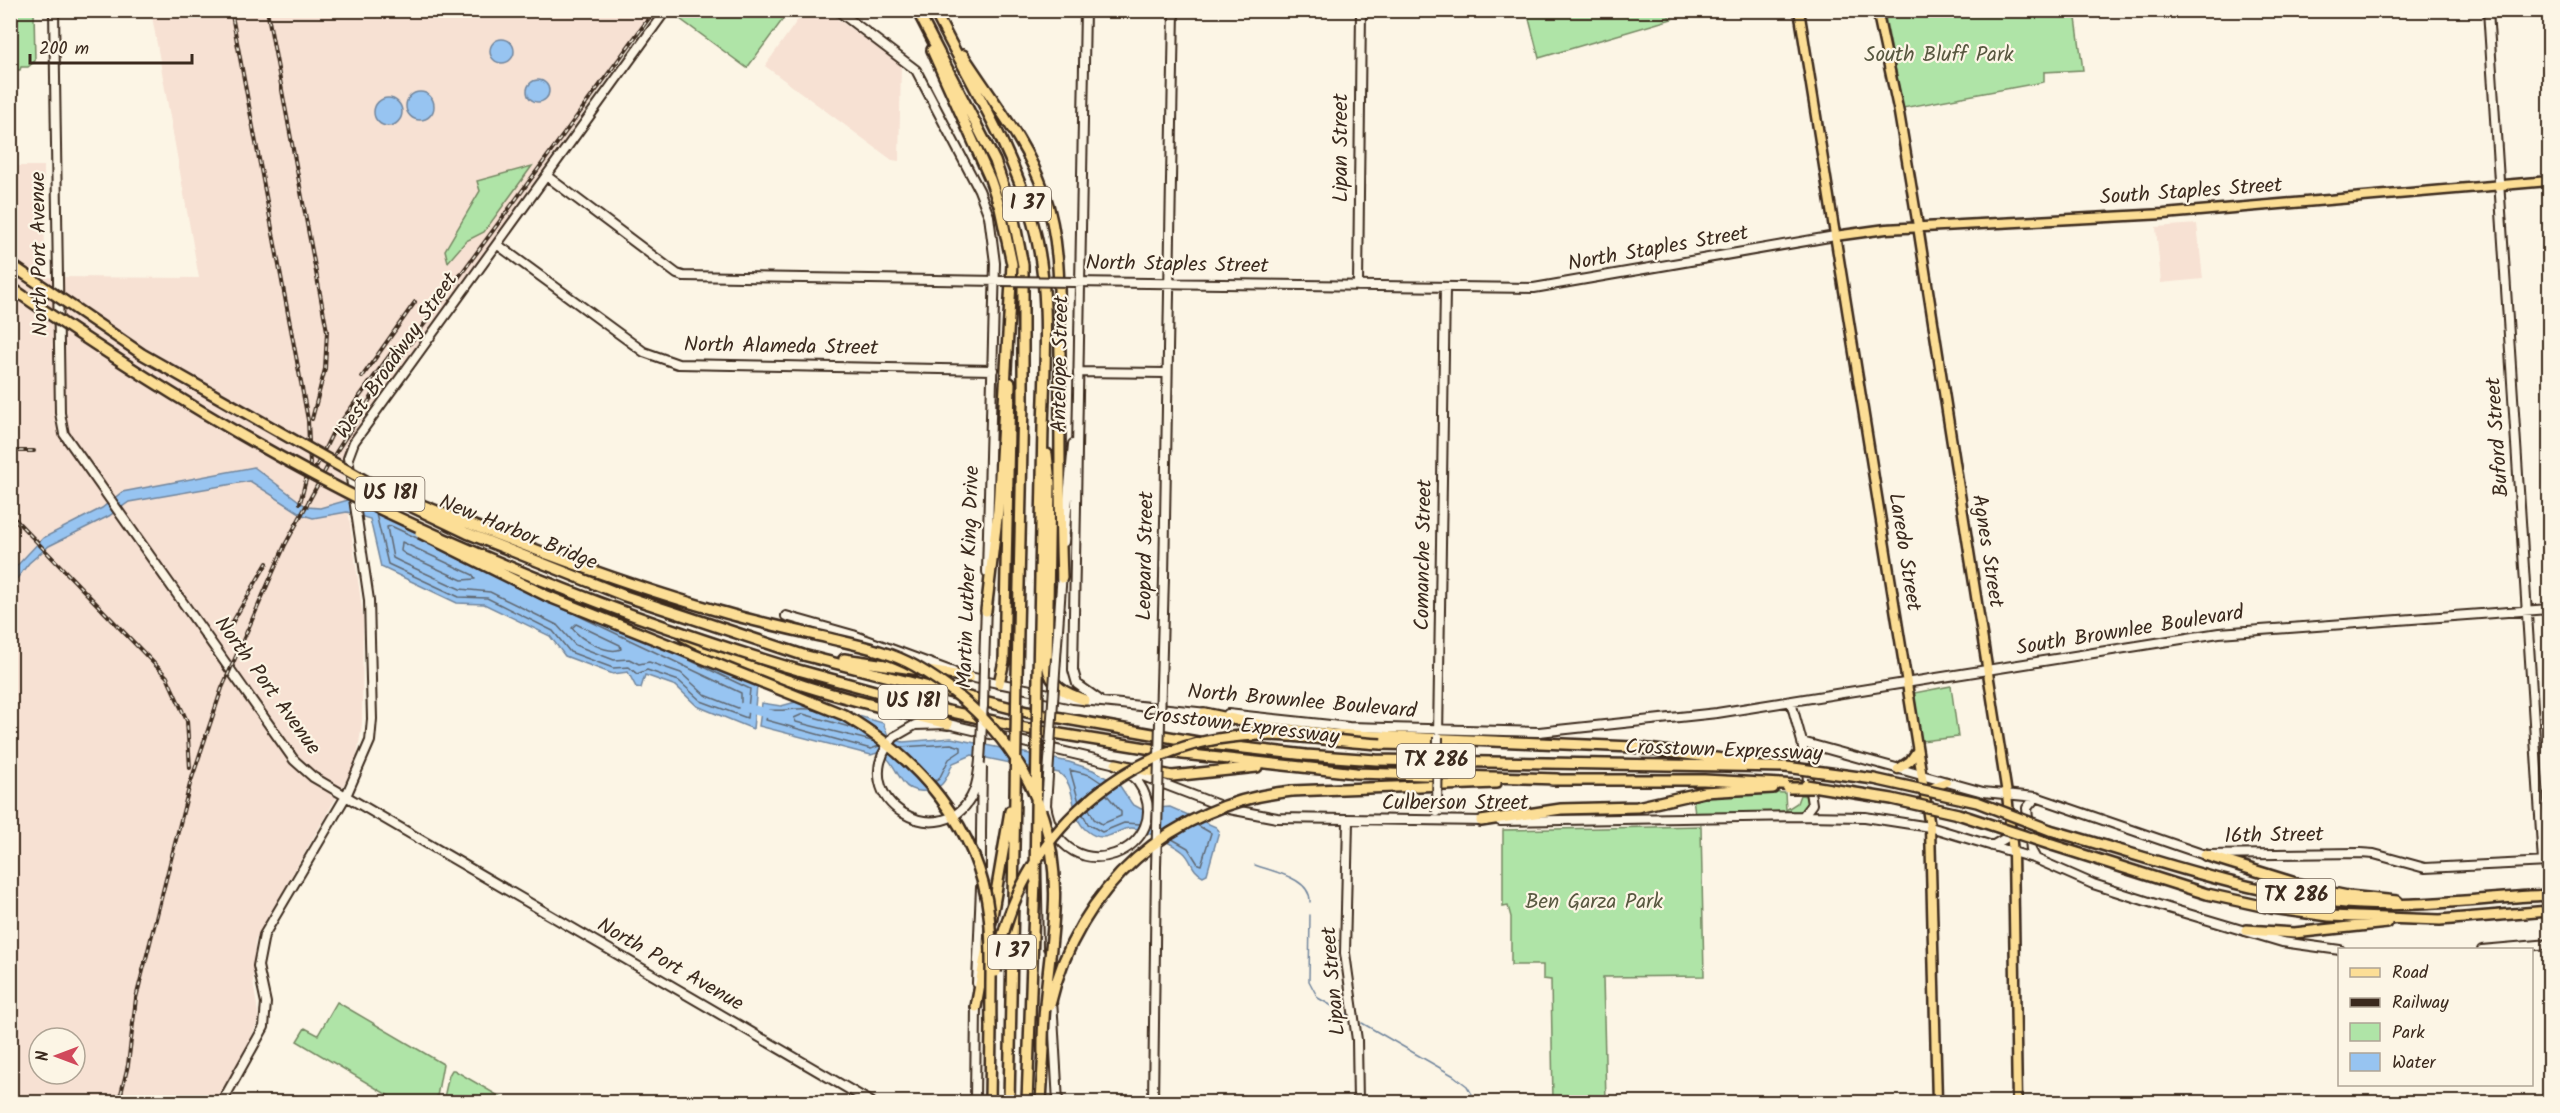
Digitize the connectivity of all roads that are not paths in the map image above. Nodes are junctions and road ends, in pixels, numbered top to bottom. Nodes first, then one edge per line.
1 (54, 10) edge
2 (666, 10) edge
3 (837, 10) edge
4 (935, 10) edge
5 (1085, 10) edge
6 (1174, 10) edge
7 (1361, 10) edge
8 (1799, 10) edge
9 (1877, 10) edge
10 (2488, 10) edge
11 (844, 14) edge
12 (919, 14) edge
13 (548, 177) junction
14 (2550, 182) edge
15 (2500, 186) junction
16 (1918, 226) junction
17 (1834, 236) junction
18 (498, 245) junction
19 (10, 264) edge
20 (998, 281) junction
21 (1077, 282) junction
22 (1168, 284) junction
23 (1358, 286) junction
24 (10, 287) edge
25 (1445, 288) junction
26 (1012, 297) junction
27 (993, 370) junction
28 (1078, 372) junction
29 (1167, 373) junction
30 (1044, 413) junction
31 (377, 487) junction
32 (380, 508) junction
33 (1062, 578) junction
34 (2550, 609) edge
35 (2528, 610) junction
36 (986, 611) junction
37 (786, 616) dead end
38 (668, 627) junction
39 (803, 655) junction
40 (1988, 671) junction
41 (969, 677) junction
42 (999, 683) junction
43 (1907, 684) junction
44 (1085, 700) junction
45 (1104, 702) junction
46 (1791, 702) junction
47 (983, 704) junction
48 (1027, 712) joint
49 (1204, 712) junction
50 (948, 724) junction
51 (1029, 729) joint
52 (1438, 734) junction
53 (1802, 742) junction
54 (1600, 746) junction
55 (1917, 751) junction
56 (1116, 765) junction
57 (1277, 765) junction
58 (1786, 767) junction
59 (1898, 769) junction
60 (1922, 776) junction
61 (1557, 779) junction
62 (1946, 782) junction
63 (1787, 785) junction
64 (1924, 792) junction
65 (2007, 794) junction
66 (346, 796) junction
67 (2037, 797) junction
68 (1046, 805) junction
69 (1803, 816) junction
70 (1348, 821) junction
71 (1481, 821) junction
72 (1437, 822) junction
73 (1930, 827) junction
74 (1010, 830) junction
75 (2011, 835) junction
76 (1992, 846) junction
77 (2013, 853) junction
78 (2205, 855) junction
79 (2036, 860) junction
80 (2546, 862) edge
81 (2550, 891) edge
82 (2550, 895) edge
83 (2518, 896) junction
84 (2414, 904) junction
85 (2550, 913) edge
86 (2409, 921) junction
87 (2246, 930) junction
88 (2550, 944) edge
89 (2505, 948) edge
90 (2338, 950) edge
91 (976, 1007) junction
92 (991, 1026) junction
93 (1043, 1053) junction
94 (222, 1102) edge
95 (871, 1102) edge
96 (975, 1102) edge
97 (990, 1102) edge
98 (1010, 1102) edge
99 (1027, 1102) edge
100 (1041, 1102) edge
101 (1058, 1102) edge
102 (1153, 1102) edge
103 (1358, 1102) edge
104 (1937, 1102) edge
105 (2017, 1102) edge

1 - 66 main road, North Port Avenue
2 - 13 main road, West Broadway Street
3 - 11 main road
4 - 30 highway, I 37
4 - 33 highway
5 - 21 main road, Antelope Street
6 - 22 main road, Leopard Street
7 - 23 main road, Lipan Street
8 - 17 main road, Laredo Street
9 - 16 main road, Agnes Street
10 - 15 main road, Buford Street
11 - 20 main road, Martin Luther King Drive
12 - 26 highway
12 - 74 highway, I 37, bridge
13 - 18 main road, West Broadway Street
13 - 20 main road, North Staples Street
14 - 15 main road, South Staples Street
15 - 16 main road, South Staples Street
15 - 35 main road, Buford Street
16 - 17 main road, South Staples Street
16 - 40 main road, Agnes Street
17 - 25 main road, North Staples Street
17 - 43 main road, Laredo Street
18 - 27 main road, North Alameda Street
18 - 66 main road, West Broadway Street
19 - 31 highway, New Harbor Bridge / US 181, bridge
20 - 21 main road, North Staples Street, bridge
20 - 27 main road, Martin Luther King Drive
21 - 22 main road, North Staples Street
21 - 28 main road, Antelope Street
22 - 23 main road, North Staples Street
22 - 29 main road, Leopard Street
23 - 25 main road, North Staples Street
24 - 32 highway, New Harbor Bridge / US 181, bridge
25 - 52 main road, Comanche Street
26 - 36 highway
26 - 42 highway
27 - 36 main road, Martin Luther King Drive
28 - 29 main road
28 - 33 main road
28 - 45 main road, Antelope Street
29 - 102 main road, Leopard Street, bridge
30 - 44 highway
30 - 99 highway, I 37, bridge
31 - 39 highway, New Harbor Bridge / US 181, bridge
31 - 93 highway, bridge
32 - 38 highway, New Harbor Bridge / US 181, bridge
32 - 92 highway, bridge
33 - 68 main road, bridge
34 - 35 main road, South Brownlee Boulevard
35 - 40 main road, South Brownlee Boulevard
35 - 80 main road, Buford Street
36 - 47 main road, Martin Luther King Drive, bridge
37 - 41 main road, North Brownlee Boulevard
38 - 50 highway, bridge
38 - 51 highway, New Harbor Bridge / US 181, bridge
39 - 41 highway
39 - 48 highway, New Harbor Bridge / US 181
40 - 43 main road, South Brownlee Boulevard
40 - 65 main road, Agnes Street
41 - 42 main road, North Brownlee Boulevard
42 - 44 main road, North Brownlee Boulevard
43 - 46 main road, South Brownlee Boulevard
43 - 55 main road, Laredo Street
44 - 45 main road, North Brownlee Boulevard
45 - 49 main road, North Brownlee Boulevard
46 - 52 main road, North Brownlee Boulevard
46 - 53 main road
47 - 50 main road, Culberson Street, bridge
47 - 91 main road, Martin Luther King Drive, bridge
48 - 58 highway, Crosstown Expressway / TX 286
49 - 52 main road, North Brownlee Boulevard
49 - 54 highway
50 - 56 main road, Culberson Street
51 - 57 highway, Crosstown Expressway / TX 286
52 - 72 main road, Comanche Street, bridge
53 - 59 main road
53 - 69 main road
54 - 58 highway
54 - 92 highway, bridge
55 - 59 main road
55 - 60 main road, Laredo Street
56 - 57 highway
56 - 68 main road
56 - 70 main road, Culberson Street
57 - 61 highway, Crosstown Expressway / TX 286
58 - 84 highway, Crosstown Expressway / TX 286, bridge
59 - 60 main road
60 - 62 main road
60 - 64 main road, Laredo Street
61 - 63 highway, TX 286
61 - 93 highway, bridge
62 - 64 main road
62 - 65 main road
63 - 71 highway
63 - 86 highway, Crosstown Expressway / TX 286, bridge
64 - 73 main road, Laredo Street
65 - 67 main road, 16th Street
65 - 75 main road, Agnes Street
66 - 94 main road, West Broadway Street
66 - 95 main road, North Port Avenue
67 - 78 main road, 16th Street
67 - 79 main road
68 - 101 main road
69 - 71 main road, Culberson Street
69 - 73 main road
70 - 72 main road, Culberson Street
70 - 103 main road, Lipan Street
71 - 72 main road, Culberson Street
73 - 76 main road
73 - 104 main road, Laredo Street
74 - 91 highway
74 - 98 highway, I 37
75 - 76 main road
75 - 77 main road, Agnes Street
76 - 77 main road
77 - 79 main road
77 - 105 main road, Agnes Street
78 - 80 main road, 16th Street
78 - 84 highway
79 - 87 main road
81 - 83 highway
82 - 83 highway, Crosstown Expressway / TX 286
83 - 84 highway, Crosstown Expressway / TX 286
85 - 86 highway, Crosstown Expressway / TX 286
86 - 87 highway
87 - 90 main road
88 - 89 main road
91 - 96 main road, Martin Luther King Drive
92 - 97 highway
93 - 100 highway, bridge

